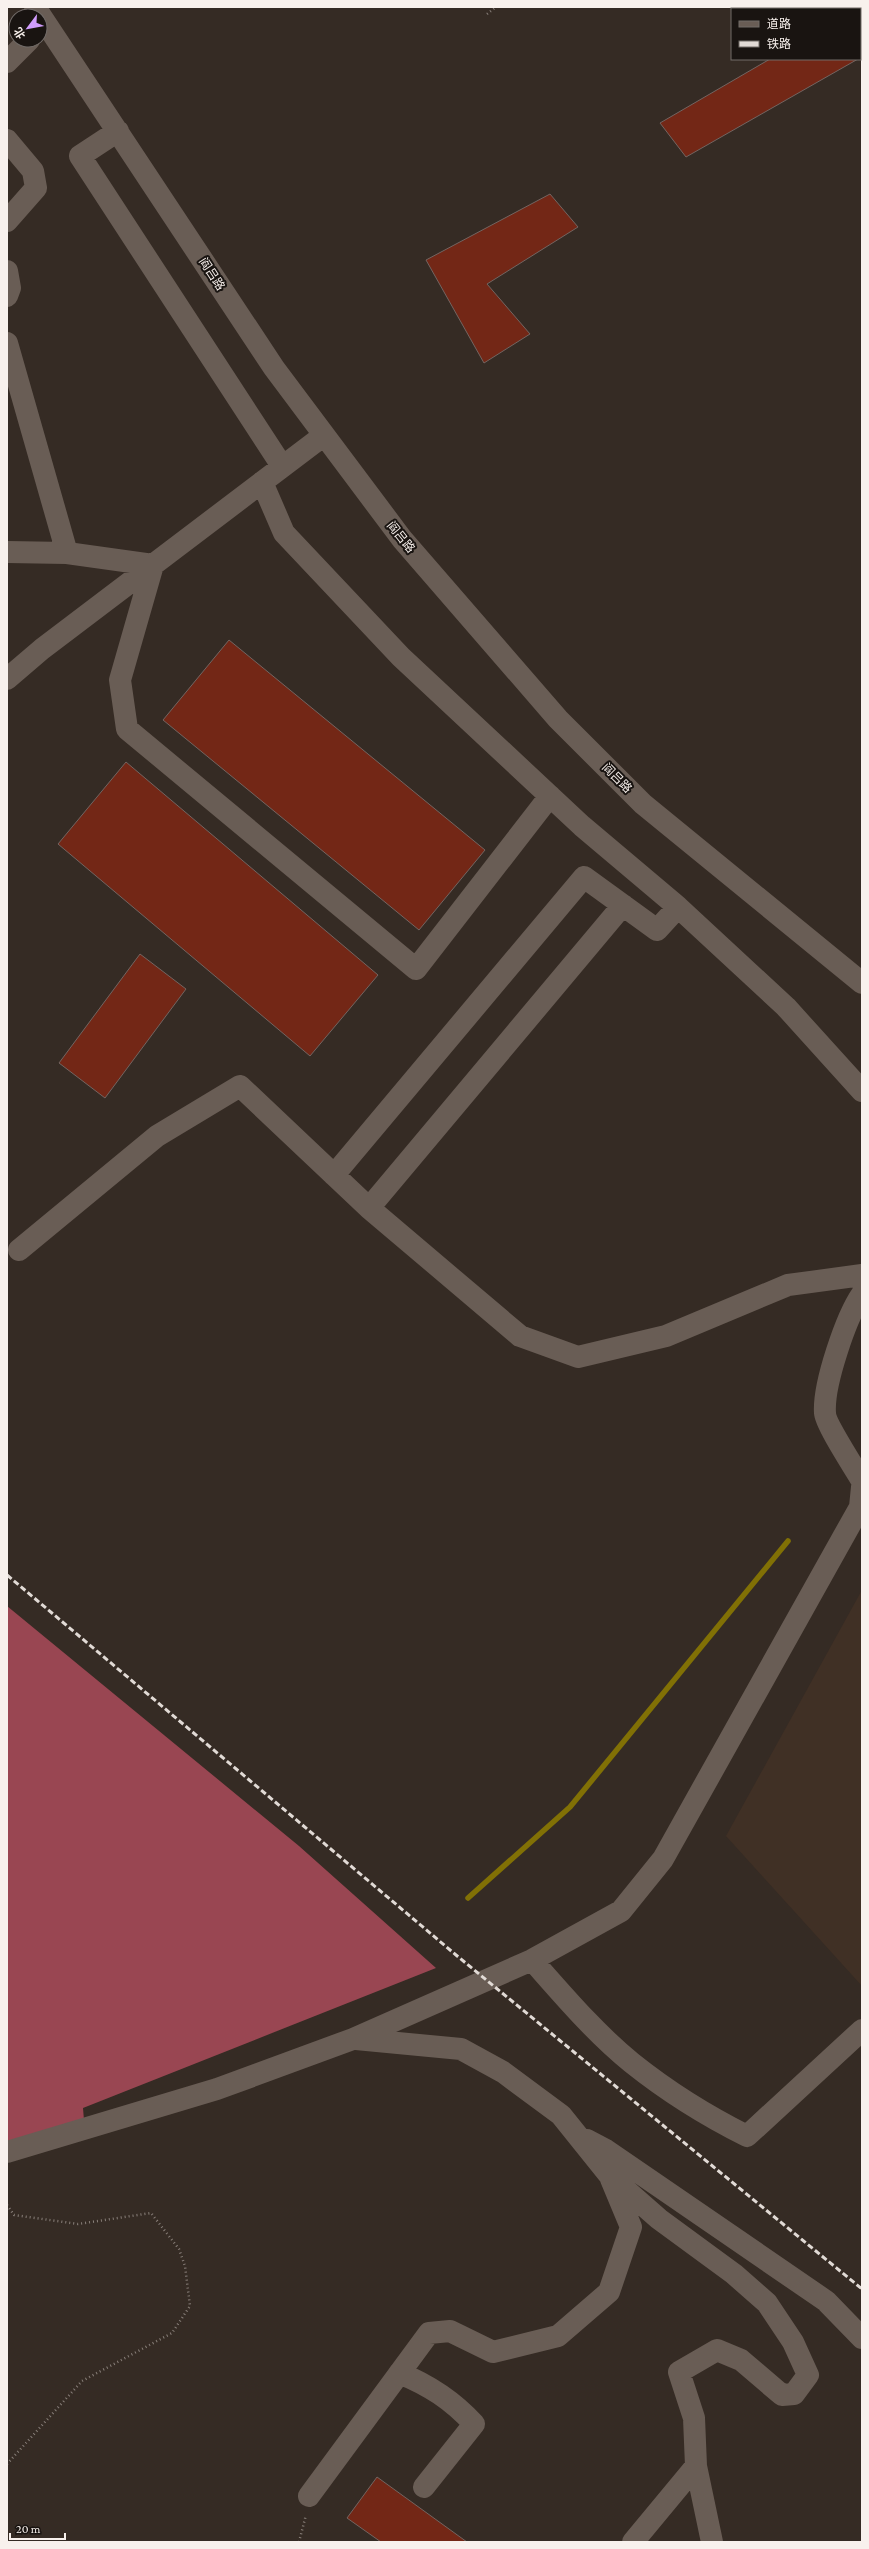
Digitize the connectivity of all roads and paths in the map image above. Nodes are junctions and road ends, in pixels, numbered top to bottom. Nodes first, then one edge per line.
1 (496, 7) edge
2 (487, 14) dead end
3 (48, 30) edge
4 (21, 48) edge
5 (7, 62) edge
6 (118, 131) junction
7 (7, 140) edge
8 (7, 221) edge
9 (7, 271) edge
10 (7, 296) edge
11 (7, 343) edge
12 (323, 436) junction
13 (282, 466) junction
14 (262, 482) junction
15 (7, 552) edge
16 (67, 553) junction
17 (153, 565) junction
18 (7, 679) edge
19 (550, 796) junction
20 (623, 905) junction
21 (678, 907) junction
22 (862, 983) edge
23 (862, 1091) edge
24 (334, 1175) junction
25 (369, 1208) junction
26 (19, 1250) dead end
27 (862, 1275) edge
28 (862, 1294) edge
29 (862, 1481) edge
30 (862, 1487) edge
31 (532, 1960) junction
32 (862, 2030) edge
33 (353, 2039) junction
34 (577, 2134) junction
35 (7, 2152) edge
36 (610, 2176) junction
37 (7, 2206) edge
38 (862, 2338) edge
39 (399, 2373) junction
40 (7, 2464) edge
41 (696, 2466) junction
42 (424, 2486) dead end
43 (309, 2496) joint
44 (299, 2542) edge
45 (633, 2542) edge
46 (712, 2542) edge

1 - 2 path
3 - 6 street, 阎吕路
4 - 5 street
6 - 12 street, 阎吕路
6 - 13 street
7 - 8 street
9 - 10 street
11 - 16 street
12 - 13 street
12 - 22 street, 阎吕路
13 - 14 street
14 - 17 street
14 - 19 street
15 - 16 street
16 - 17 street
17 - 18 street
17 - 19 street
19 - 21 street
20 - 21 street
20 - 24 street
20 - 25 street
21 - 23 street
24 - 25 street
24 - 26 street
25 - 27 street
28 - 29 street
30 - 31 street
31 - 32 street
31 - 33 street
33 - 34 street
33 - 35 street
34 - 36 street
34 - 38 street
36 - 39 street
36 - 41 street
37 - 40 path
39 - 42 street
39 - 43 street
41 - 45 street
41 - 46 street
43 - 44 path

